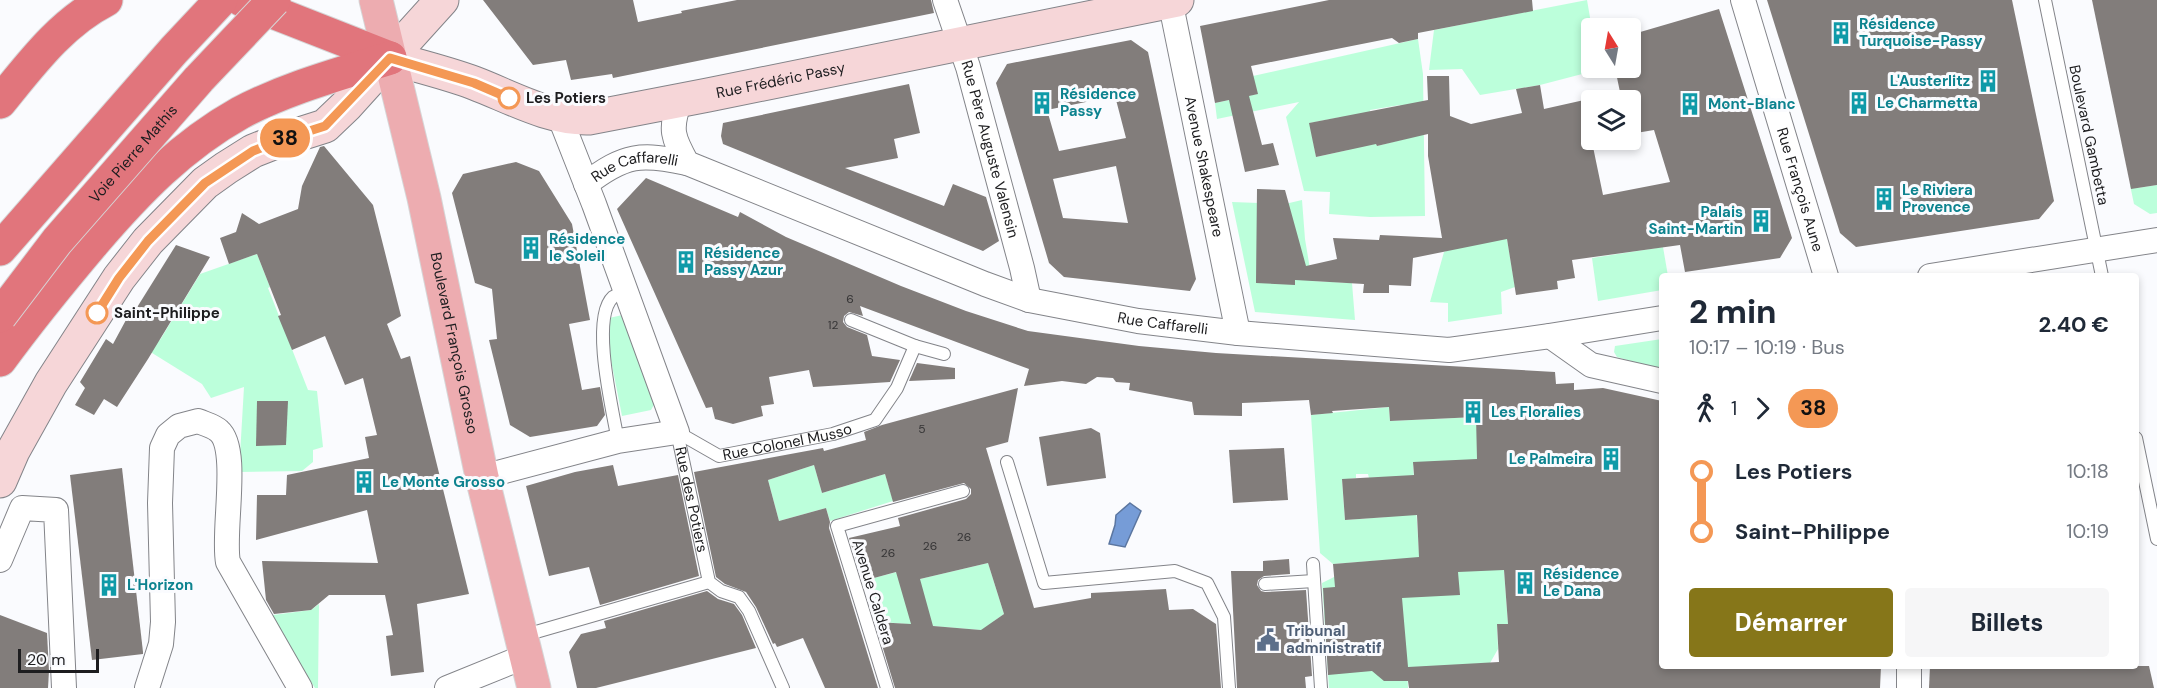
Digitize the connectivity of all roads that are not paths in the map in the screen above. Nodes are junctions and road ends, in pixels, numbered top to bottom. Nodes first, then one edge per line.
1 (106, 0) edge
2 (221, 0) edge
3 (242, 0) edge
4 (274, 0) edge
5 (376, 0) edge
6 (442, 0) edge
7 (945, 0) edge
8 (1172, 0) edge
9 (1743, 0) edge
10 (2045, 0) edge
11 (960, 44) junction
12 (390, 58) junction
13 (680, 101) junction
14 (0, 102) edge
15 (559, 115) junction
16 (687, 163) junction
17 (586, 184) junction
18 (2157, 240) edge
19 (0, 249) edge
20 (2097, 250) junction
21 (1825, 273) edge
22 (1974, 273) edge
23 (2102, 273) edge
24 (626, 292) junction
25 (1029, 300) junction
26 (0, 316) edge
27 (1659, 318) edge
28 (851, 320) dead end
29 (1238, 333) junction
30 (1550, 336) junction
31 (915, 346) junction
32 (944, 354) dead end
33 (0, 360) edge
34 (1659, 380) edge
35 (677, 432) junction
36 (618, 441) junction
37 (2139, 452) edge
38 (1007, 462) dead end
39 (482, 477) junction
40 (0, 481) edge
41 (963, 492) dead end
42 (2157, 539) edge
43 (0, 560) edge
44 (1313, 564) dead end
45 (1314, 581) junction
46 (709, 582) junction
47 (1265, 584) dead end
48 (524, 646) junction
49 (1909, 669) edge
50 (64, 688) edge
51 (147, 688) edge
52 (300, 688) edge
53 (447, 688) edge
54 (534, 688) edge
55 (783, 688) edge
56 (886, 688) edge
57 (1229, 688) edge
58 (1321, 688) edge
59 (1909, 688) edge

1 - 14 highway
2 - 19 highway
3 - 12 highway
4 - 26 highway, Voie Pierre Mathis, bridge
5 - 12 main road, Boulevard François Grosso
6 - 12 street
7 - 11 street, Rue Père Auguste Valensin
8 - 11 street, Rue Frédéric Passy
8 - 29 street, Avenue Shakespeare
9 - 21 street, Rue François Aune
10 - 20 lane, Boulevard Gambetta
11 - 13 street, Rue Frédéric Passy
11 - 25 street, Rue Père Auguste Valensin
12 - 15 street, Rue Frédéric Passy
12 - 33 highway
12 - 39 main road, Boulevard François Grosso
12 - 40 street
13 - 15 street, Rue Frédéric Passy
13 - 16 street, Rue Caffarelli
15 - 17 street, Rue des Potiers
16 - 17 street, Rue Caffarelli
16 - 25 street, Rue Caffarelli
17 - 24 street, Rue des Potiers
18 - 20 street
20 - 22 street
20 - 23 lane, Boulevard Gambetta
24 - 35 street, Rue des Potiers
24 - 36 lane
25 - 29 street, Rue Caffarelli
27 - 30 street, Rue Caffarelli
28 - 31 lane
29 - 30 street, Rue Caffarelli
30 - 34 street
31 - 32 lane
31 - 35 lane, Rue Colonel Musso
35 - 36 street
35 - 46 lane, Rue des Potiers
36 - 39 street
37 - 42 lane
38 - 57 lane
39 - 48 main road, Boulevard François Grosso
41 - 56 lane, Avenue Caldera
43 - 50 street
44 - 45 lane
45 - 47 lane
45 - 58 lane
46 - 48 lane
46 - 55 lane
48 - 53 street
48 - 54 main road, Boulevard François Grosso
49 - 59 street
51 - 52 street

